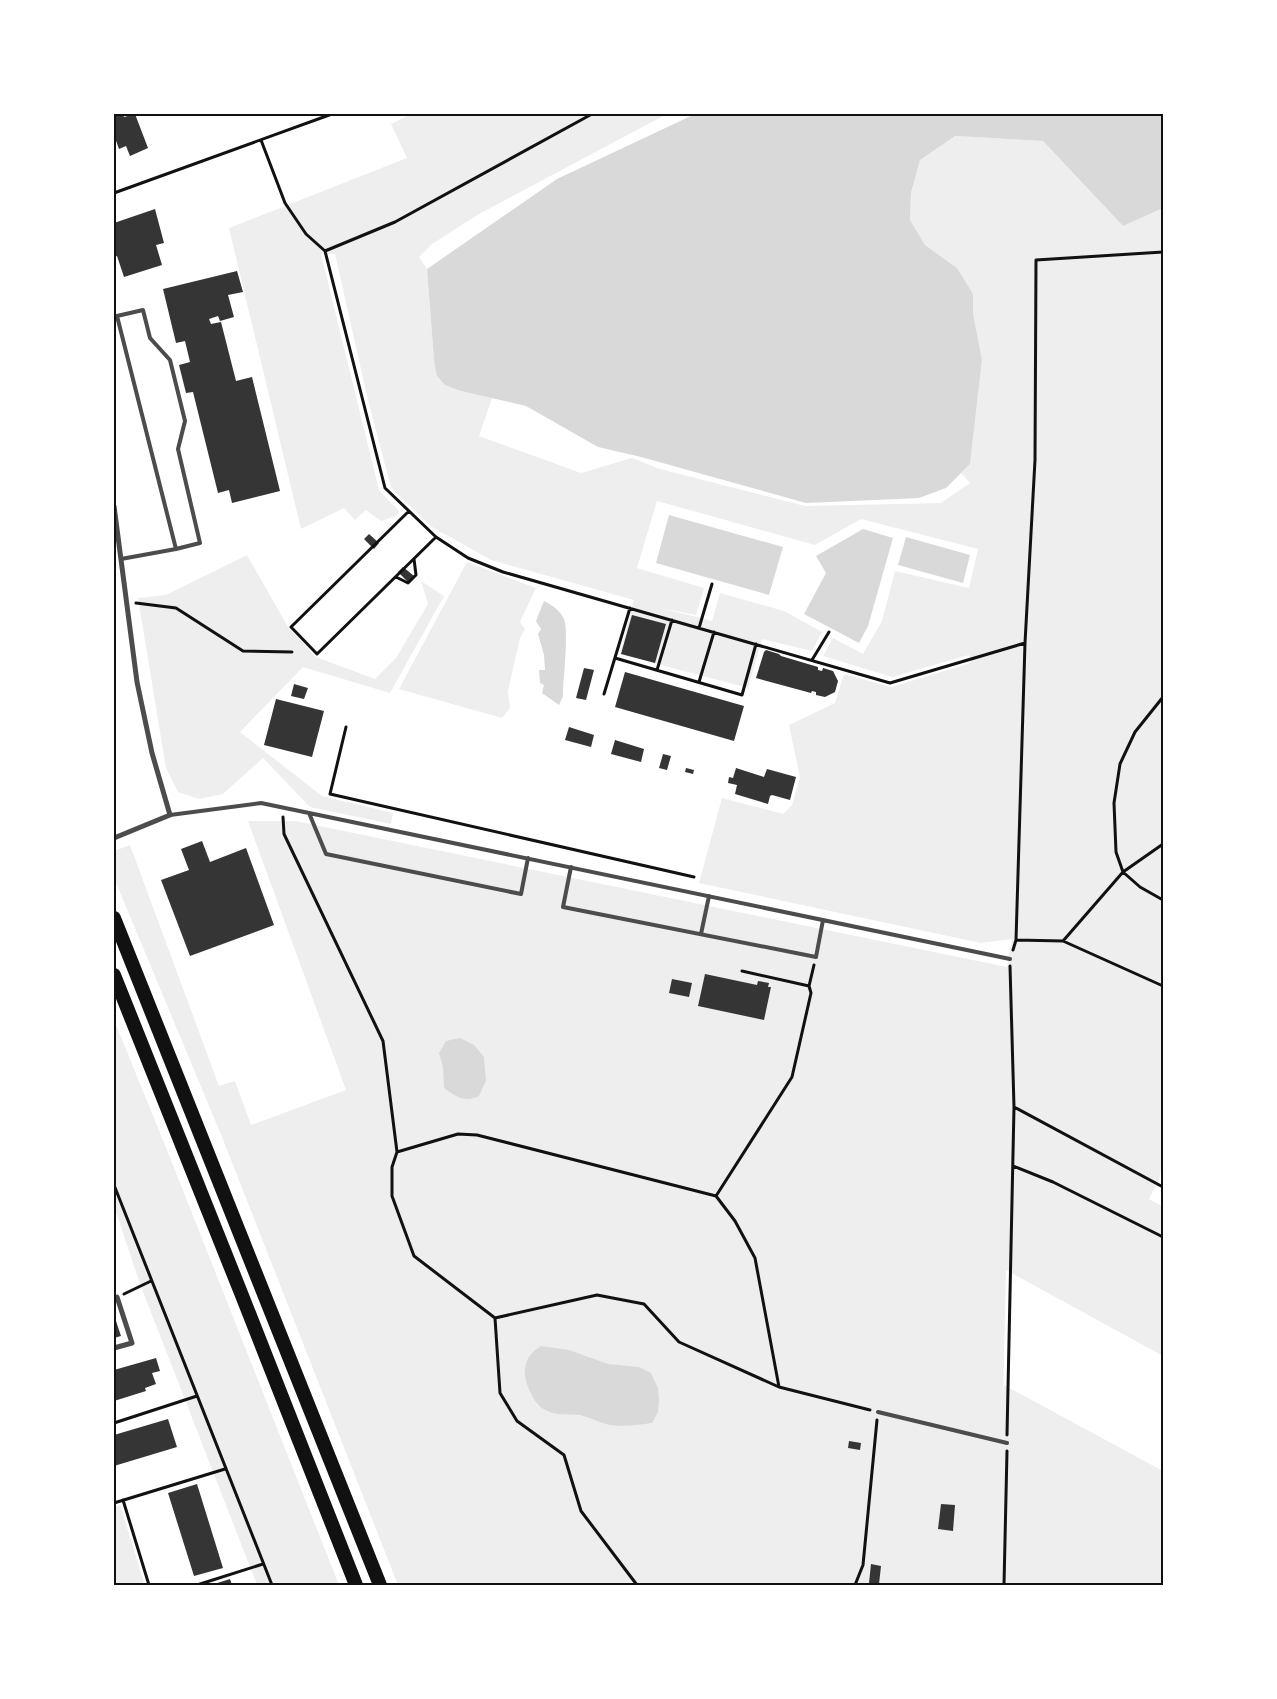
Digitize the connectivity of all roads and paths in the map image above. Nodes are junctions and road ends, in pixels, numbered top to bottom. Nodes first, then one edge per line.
1 (332, 114) edge
2 (592, 114) edge
3 (261, 140) junction
4 (114, 194) edge
5 (325, 251) junction
6 (1163, 252) edge
7 (114, 506) edge
8 (409, 511) junction
9 (436, 537) junction
10 (176, 549) junction
11 (121, 559) junction
12 (414, 559) junction
13 (396, 577) junction
14 (712, 584) dead end
15 (127, 604) junction
16 (630, 608) junction
17 (672, 620) junction
18 (699, 628) junction
19 (714, 632) junction
20 (829, 632) dead end
21 (1025, 642) junction
22 (756, 644) junction
23 (292, 652) dead end
24 (615, 658) junction
25 (812, 660) junction
26 (657, 670) junction
27 (699, 682) junction
28 (604, 694) dead end
29 (1163, 697) edge
30 (346, 727) dead end
31 (282, 807) junction
32 (309, 813) junction
33 (170, 815) junction
34 (114, 838) edge
35 (1163, 844) edge
36 (528, 858) junction
37 (571, 867) junction
38 (1123, 872) junction
39 (694, 877) dead end
40 (709, 896) junction
41 (1163, 900) edge
42 (114, 918) edge
43 (823, 920) junction
44 (701, 934) junction
45 (1016, 940) junction
46 (1063, 941) junction
47 (816, 957) junction
48 (1010, 958) junction
49 (742, 971) dead end
50 (114, 975) edge
51 (809, 986) junction
52 (1163, 986) edge
53 (1014, 1107) junction
54 (397, 1152) junction
55 (1013, 1166) junction
56 (114, 1185) edge
57 (1163, 1188) edge
58 (716, 1196) junction
59 (1163, 1236) edge
60 (151, 1281) junction
61 (116, 1298) edge
62 (495, 1318) junction
63 (114, 1348) edge
64 (779, 1387) junction
65 (197, 1396) junction
66 (878, 1412) junction
67 (114, 1422) edge
68 (1007, 1443) junction
69 (226, 1468) junction
70 (123, 1500) junction
71 (114, 1503) edge
72 (263, 1564) junction
73 (149, 1585) edge
74 (197, 1585) edge
75 (272, 1585) edge
76 (356, 1585) edge
77 (380, 1585) edge
78 (637, 1585) edge
79 (856, 1585) edge
80 (1004, 1585) edge

1 - 3 path
2 - 5 path
3 - 4 path
3 - 5 path
5 - 8 path
6 - 21 path
7 - 11 street
8 - 9 path
8 - 13 path
9 - 12 path
9 - 16 path
10 - 10 lane
10 - 11 lane
11 - 15 street
12 - 13 path
12 - 13 path
14 - 18 path
15 - 23 path
15 - 33 street
16 - 17 path
16 - 24 path
17 - 18 path
17 - 26 path
18 - 19 path
19 - 22 path
19 - 27 path
20 - 25 path
21 - 25 path
21 - 45 path
22 - 25 path
22 - 27 path
24 - 26 path
24 - 28 path
26 - 27 path
29 - 38 path
30 - 39 path
31 - 32 lane
31 - 33 lane
31 - 54 path
32 - 36 lane
32 - 36 lane
33 - 34 street
35 - 38 path
36 - 37 lane
37 - 40 lane
37 - 44 lane
38 - 41 path
38 - 46 path
40 - 43 lane
40 - 44 lane
42 - 77 highway
43 - 47 lane
43 - 48 lane
44 - 47 lane
45 - 46 path
45 - 48 path
46 - 52 path
47 - 51 path
48 - 53 path
49 - 51 path
50 - 76 highway
51 - 58 path
53 - 55 path
53 - 57 path
54 - 58 path
54 - 62 path
55 - 59 path
55 - 68 path
56 - 60 path
58 - 64 path
60 - 61 path
60 - 65 path
61 - 63 street
62 - 64 path
62 - 78 path
64 - 66 path
65 - 67 path
65 - 69 path
66 - 68 lane
66 - 79 path
68 - 80 path
69 - 70 path
69 - 72 path
70 - 71 path
70 - 73 path
72 - 74 path
72 - 75 path

